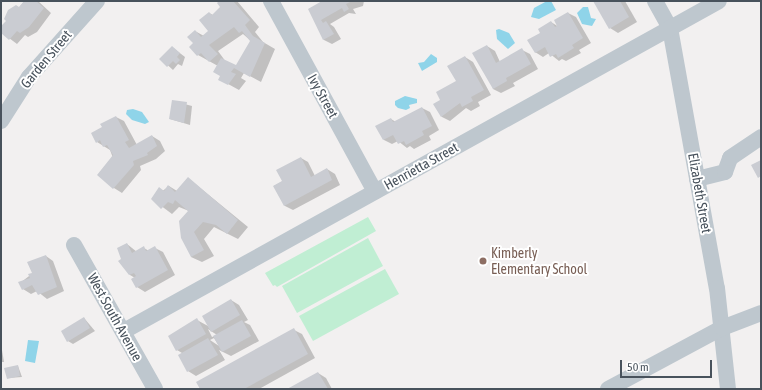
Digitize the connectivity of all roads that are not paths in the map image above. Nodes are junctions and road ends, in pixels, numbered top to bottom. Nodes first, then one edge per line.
1 (97, 1) edge
2 (271, 1) edge
3 (655, 1) edge
4 (720, 1) edge
5 (670, 28) junction
6 (3, 113) edge
7 (761, 138) edge
8 (697, 179) junction
9 (375, 192) junction
10 (74, 245) dead end
11 (761, 313) edge
12 (722, 328) junction
13 (124, 331) junction
14 (155, 389) edge
15 (608, 389) edge
16 (728, 389) edge

1 - 6 street, Garden Street
2 - 9 street, Ivy Street
3 - 5 street, Elizabeth Street
4 - 5 street, Henrietta Street
5 - 8 street, Elizabeth Street
5 - 9 street, Henrietta Street
7 - 8 street
8 - 12 street, Elizabeth Street
9 - 13 street, Henrietta Street
10 - 13 street, West South Avenue
11 - 12 street
12 - 15 street
12 - 16 street, Elizabeth Street
13 - 14 street, West South Avenue

